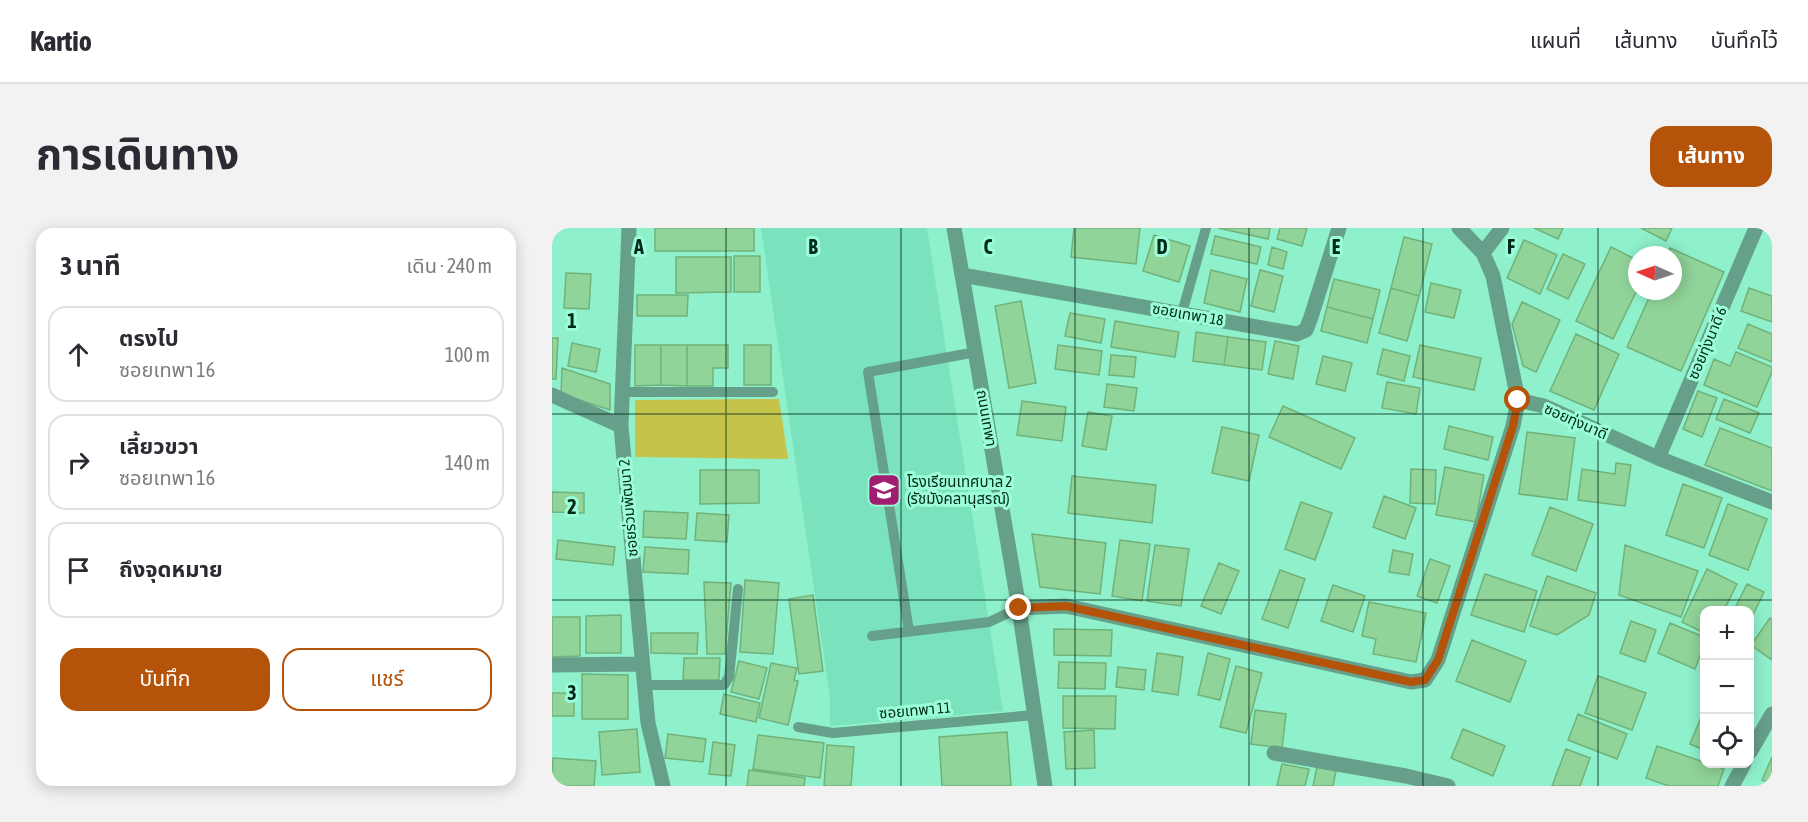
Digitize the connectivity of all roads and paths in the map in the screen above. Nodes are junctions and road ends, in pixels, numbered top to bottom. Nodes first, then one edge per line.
1 (629, 228) edge
2 (954, 228) edge
3 (1206, 228) edge
4 (1339, 228) edge
5 (1459, 228) edge
6 (1502, 228) edge
7 (1756, 228) edge
8 (1483, 253) junction
9 (962, 275) junction
10 (1182, 313) junction
11 (976, 352) junction
12 (622, 392) junction
13 (773, 392) dead end
14 (552, 395) edge
15 (1518, 400) junction
16 (621, 426) junction
17 (1658, 458) junction
18 (1772, 502) edge
19 (738, 589) dead end
20 (1019, 608) junction
21 (909, 632) junction
22 (872, 636) dead end
23 (642, 664) junction
24 (552, 665) edge
25 (644, 685) junction
26 (1772, 714) edge
27 (1034, 715) junction
28 (798, 727) dead end
29 (1754, 744) edge
30 (1274, 753) dead end
31 (1741, 768) edge
32 (663, 786) edge
33 (1045, 786) edge
34 (1448, 786) edge
35 (1732, 786) edge

1 - 12 street, ซอยร่วมพัฒนา 2
2 - 9 street, ถนนเทพา
3 - 10 lane
4 - 10 street, ซอยเทพา 18
5 - 8 street
6 - 8 street
7 - 17 street, ซอยทุ่งนาดี 6
8 - 15 street
9 - 10 street, ซอยเทพา 18
9 - 11 street, ถนนเทพา
11 - 20 street, ถนนเทพา
11 - 21 lane
12 - 13 lane
12 - 16 street, ซอยร่วมพัฒนา 2
14 - 16 street
15 - 17 street, ซอยทุ่งนาดี
15 - 20 street
16 - 23 street, ซอยร่วมพัฒนา 2
17 - 18 street, ซอยทุ่งนาดี
19 - 25 lane
20 - 21 lane
20 - 27 street, ถนนเทพา
21 - 22 lane
23 - 24 street
23 - 25 street, ซอยร่วมพัฒนา 2
25 - 32 street, ซอยร่วมพัฒนา 2
26 - 29 street
27 - 28 lane, ซอยเทพา 11
27 - 33 street, ถนนเทพา
30 - 34 street
31 - 35 street

